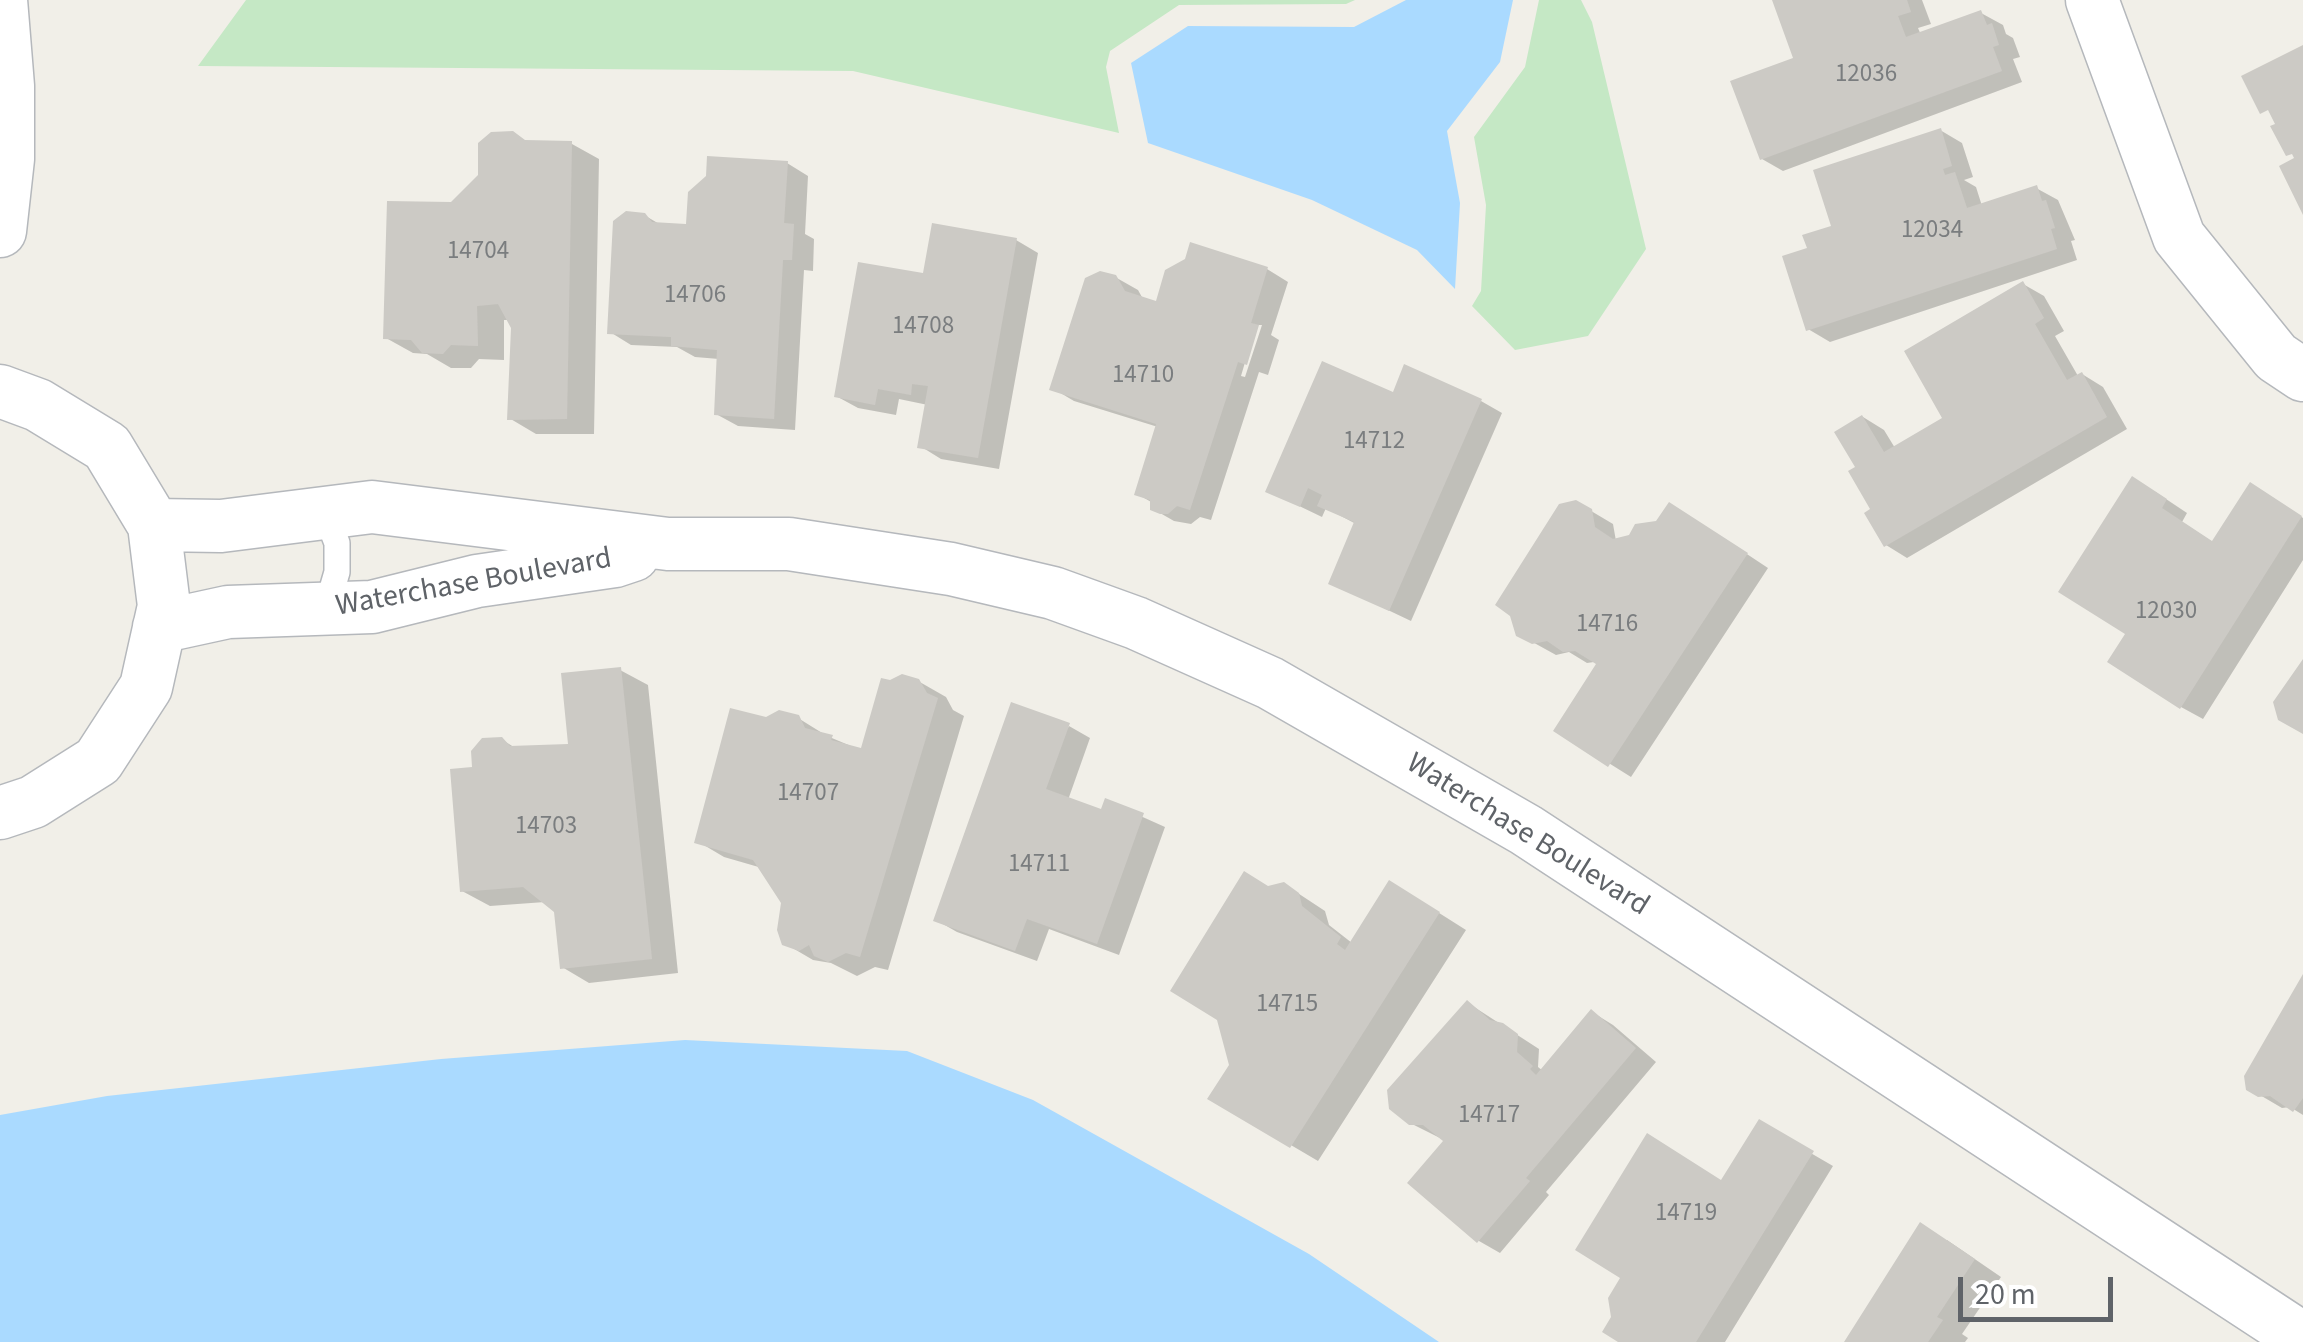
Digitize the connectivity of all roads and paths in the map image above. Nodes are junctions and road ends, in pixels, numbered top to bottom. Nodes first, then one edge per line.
1 (1, 0) edge
2 (2092, 0) edge
3 (0, 231) edge
4 (2303, 374) edge
5 (0, 392) edge
6 (325, 512) junction
7 (154, 526) junction
8 (668, 544) junction
9 (326, 610) junction
10 (159, 627) junction
11 (0, 813) edge
12 (2303, 1338) edge

1 - 3 street
2 - 4 street
5 - 7 street
6 - 7 street, Waterchase Boulevard
6 - 8 street, Waterchase Boulevard
6 - 9 lane
7 - 10 street
8 - 9 street, Waterchase Boulevard
8 - 12 street, Waterchase Boulevard
9 - 10 street, Waterchase Boulevard
10 - 11 street

